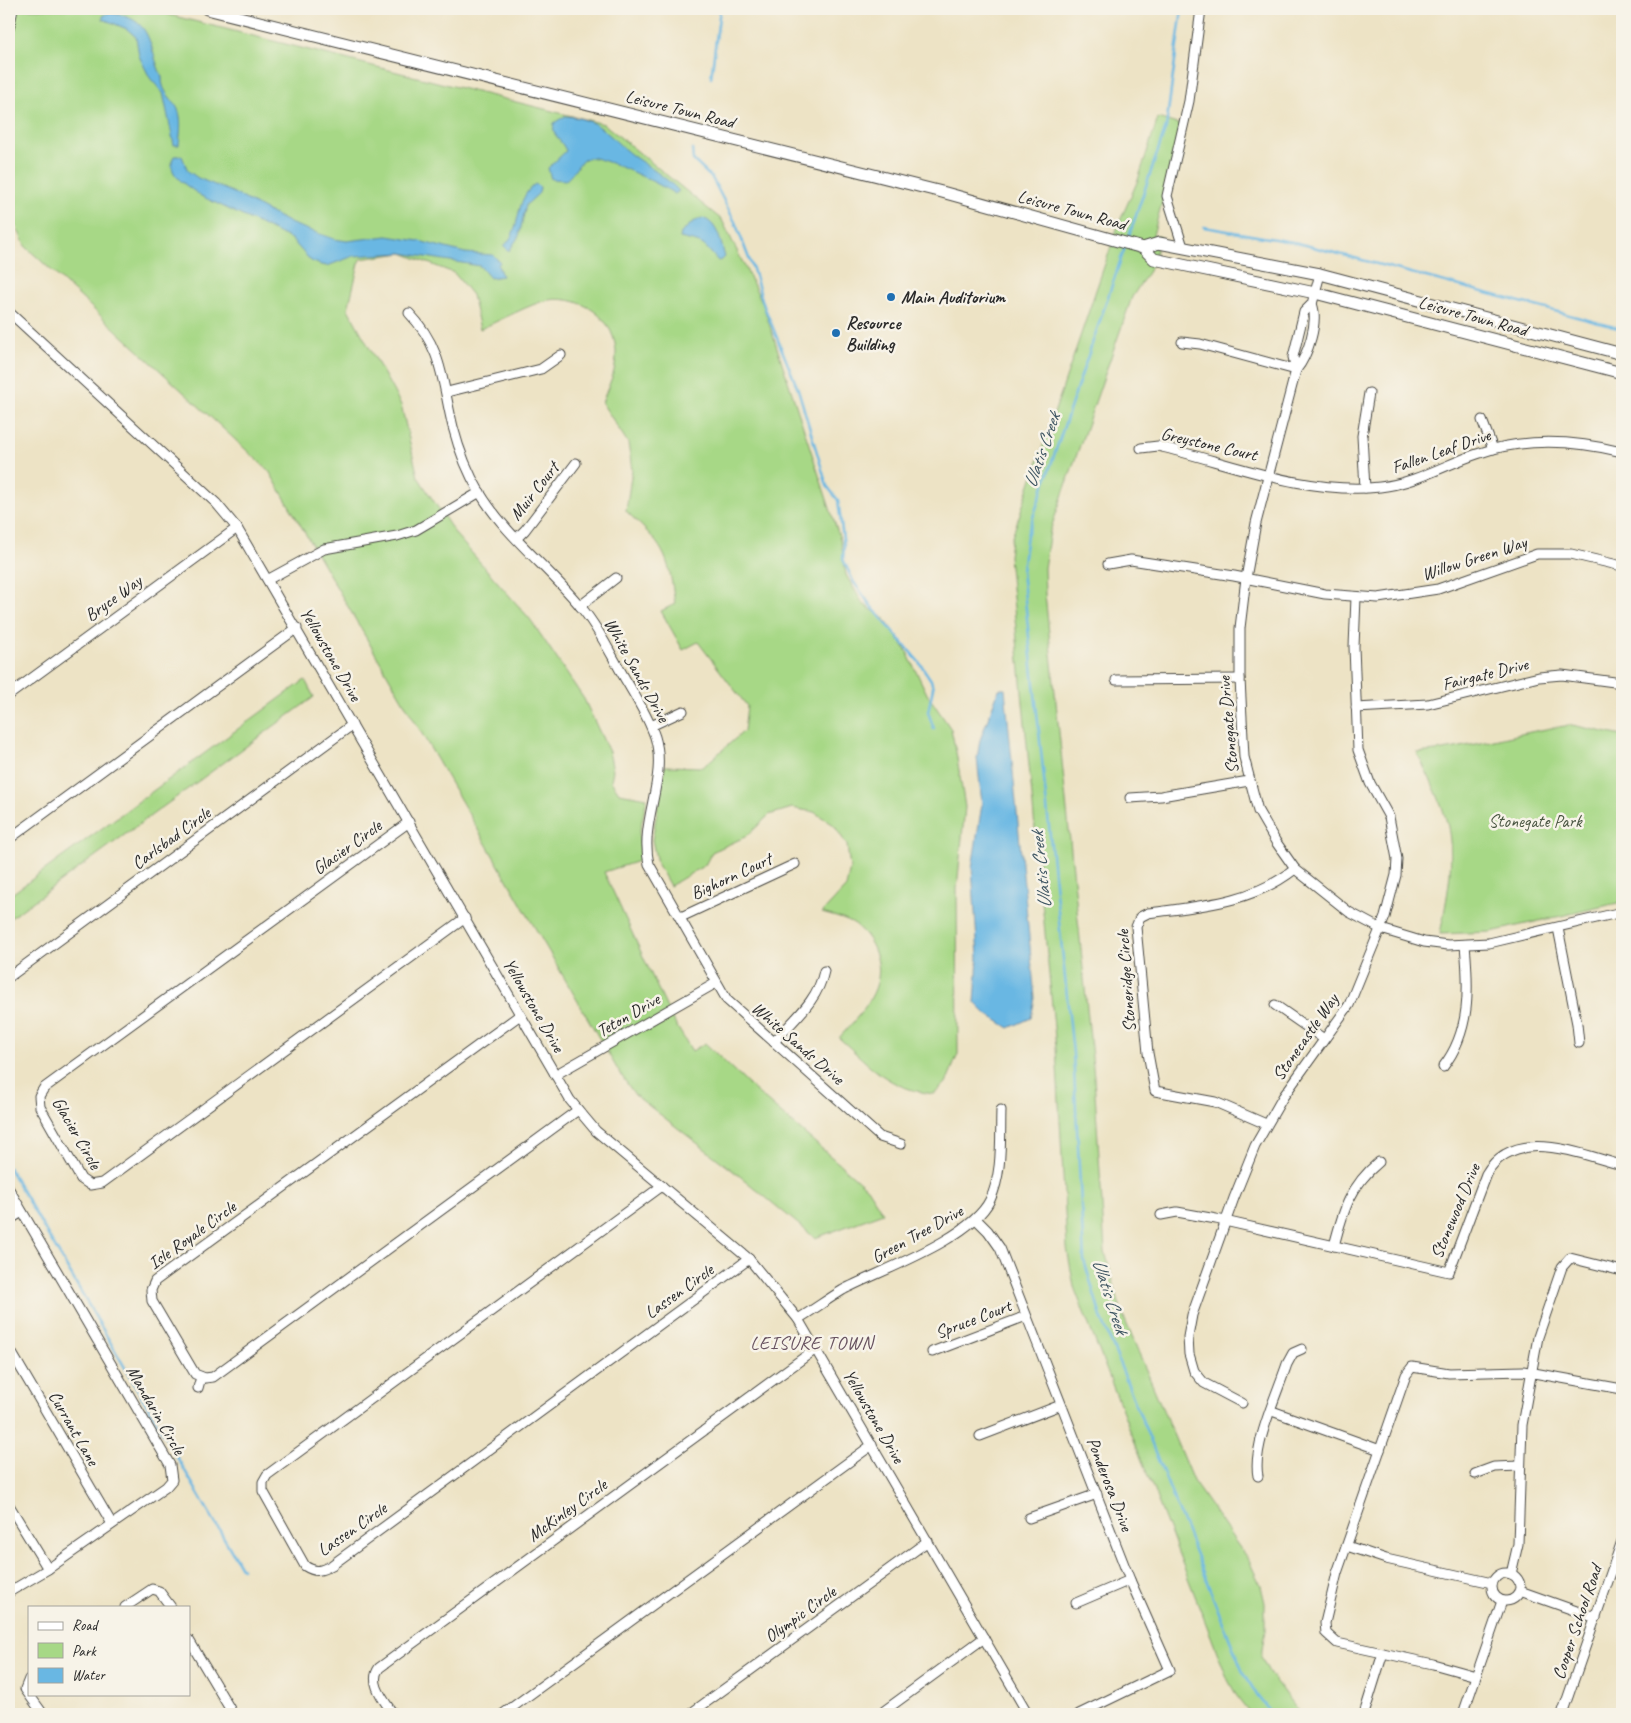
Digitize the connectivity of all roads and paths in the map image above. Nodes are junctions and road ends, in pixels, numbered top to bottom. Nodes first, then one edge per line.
1 (13, 9) edge
2 (207, 9) edge
3 (1201, 9) edge
4 (9, 29) edge
5 (1183, 247) junction
6 (1143, 248) junction
7 (1320, 274) junction
8 (1313, 298) junction
9 (9, 312) edge
10 (409, 313) dead end
11 (1182, 342) dead end
12 (1622, 354) edge
13 (561, 355) dead end
14 (1296, 370) junction
15 (1622, 373) edge
16 (447, 392) junction
17 (1369, 393) dead end
18 (1482, 420) dead end
19 (1141, 448) dead end
20 (1493, 449) junction
21 (1622, 452) edge
22 (576, 463) dead end
23 (1269, 475) junction
24 (1365, 488) junction
25 (480, 492) junction
26 (238, 528) junction
27 (517, 538) junction
28 (1108, 564) dead end
29 (1622, 566) edge
30 (616, 578) dead end
31 (1246, 578) junction
32 (269, 579) junction
33 (1356, 597) junction
34 (580, 606) junction
35 (297, 628) junction
36 (1116, 680) dead end
37 (1240, 680) junction
38 (1622, 683) edge
39 (9, 695) edge
40 (1356, 708) junction
41 (683, 711) dead end
42 (352, 725) junction
43 (651, 726) junction
44 (1249, 781) junction
45 (1130, 798) dead end
46 (408, 822) junction
47 (9, 839) edge
48 (795, 864) dead end
49 (1295, 869) junction
50 (1622, 912) edge
51 (681, 917) junction
52 (465, 918) junction
53 (1558, 928) junction
54 (1380, 929) junction
55 (1465, 945) junction
56 (824, 972) dead end
57 (9, 977) edge
58 (716, 983) junction
59 (1275, 1004) dead end
60 (520, 1015) junction
61 (1324, 1039) junction
62 (774, 1042) junction
63 (1579, 1043) dead end
64 (1443, 1067) dead end
65 (555, 1075) junction
66 (578, 1110) junction
67 (1001, 1110) dead end
68 (1266, 1124) junction
69 (901, 1144) dead end
70 (1379, 1162) dead end
71 (1622, 1165) edge
72 (662, 1186) junction
73 (9, 1189) edge
74 (22, 1212) junction
75 (1161, 1216) dead end
76 (9, 1220) edge
77 (977, 1220) junction
78 (1226, 1221) junction
79 (1334, 1246) junction
80 (749, 1259) junction
81 (1622, 1271) edge
82 (1026, 1316) junction
83 (798, 1319) junction
84 (9, 1348) edge
85 (817, 1348) junction
86 (1302, 1349) dead end
87 (932, 1352) dead end
88 (1532, 1373) junction
89 (201, 1377) junction
90 (198, 1388) dead end
91 (1622, 1389) edge
92 (1242, 1403) dead end
93 (1061, 1405) junction
94 (1272, 1411) junction
95 (980, 1436) dead end
96 (872, 1445) junction
97 (1380, 1450) junction
98 (1520, 1466) junction
99 (1475, 1474) dead end
100 (1258, 1476) dead end
101 (1096, 1494) junction
102 (9, 1505) edge
103 (1029, 1518) dead end
104 (112, 1524) junction
105 (928, 1541) junction
106 (1622, 1541) edge
107 (1347, 1546) junction
108 (48, 1569) junction
109 (313, 1571) junction
110 (1511, 1574) junction
111 (310, 1580) dead end
112 (1130, 1580) junction
113 (1492, 1583) junction
114 (1520, 1591) junction
115 (9, 1592) edge
116 (1502, 1601) junction
117 (1076, 1603) dead end
118 (126, 1606) edge
119 (170, 1606) edge
120 (1596, 1618) junction
121 (984, 1638) junction
122 (190, 1642) edge
123 (1383, 1653) junction
124 (1476, 1676) junction
125 (28, 1682) edge
126 (28, 1693) edge
127 (30, 1696) edge
128 (43, 1714) edge
129 (233, 1714) edge
130 (393, 1714) edge
131 (504, 1714) edge
132 (690, 1714) edge
133 (880, 1714) edge
134 (1028, 1714) edge
135 (1079, 1714) edge
136 (1364, 1714) edge
137 (1463, 1714) edge
138 (1562, 1714) edge

1 - 4 street
2 - 6 main road, Leisure Town Road
3 - 5 street
5 - 6 main road, Leisure Town Road
5 - 7 main road, Leisure Town Road
6 - 8 main road, Leisure Town Road
7 - 8 street, Stonegate Drive
7 - 12 main road, Leisure Town Road
8 - 14 street, Stonegate Drive
8 - 15 main road, Leisure Town Road
9 - 26 street, Yellowstone Drive
10 - 16 street, White Sands Drive
11 - 14 street
13 - 16 street
14 - 23 street, Stonegate Drive
16 - 25 street, White Sands Drive
17 - 24 street
18 - 20 street
19 - 23 street, Greystone Court
20 - 21 street, Fallen Leaf Drive
20 - 24 street, Fallen Leaf Drive
22 - 27 street, Muir Court
23 - 24 street, Fallen Leaf Drive
23 - 31 street, Stonegate Drive
25 - 27 street, White Sands Drive
25 - 32 street
26 - 32 street, Yellowstone Drive
26 - 39 street, Bryce Way
27 - 34 street, White Sands Drive
28 - 31 street, Willow Green Way
29 - 33 street, Willow Green Way
30 - 34 street
31 - 33 street, Willow Green Way
31 - 37 street, Stonegate Drive
32 - 35 street, Yellowstone Drive
33 - 40 street, Stonecastle Way
34 - 43 street, White Sands Drive
35 - 42 street, Yellowstone Drive
35 - 47 street
36 - 37 street
37 - 44 street, Stonegate Drive
38 - 40 street, Fairgate Drive
40 - 54 street, Stonecastle Way
41 - 43 street
42 - 46 street, Yellowstone Drive
42 - 57 street, Carlsbad Circle
43 - 51 street, White Sands Drive
44 - 45 street
44 - 49 street, Stonegate Drive
46 - 52 street, Yellowstone Drive
46 - 52 street, Glacier Circle
48 - 51 street, Bighorn Court
49 - 54 street, Stonegate Drive
49 - 68 street, Stoneridge Circle
50 - 53 street, Stonegate Drive
51 - 58 street, White Sands Drive
52 - 60 street, Yellowstone Drive
53 - 55 street, Stonegate Drive
53 - 63 street
54 - 55 street, Stonegate Drive
54 - 61 street, Stonecastle Way
55 - 64 street
56 - 62 street
58 - 62 street, White Sands Drive
58 - 65 street, Teton Drive
59 - 61 street
60 - 65 street, Yellowstone Drive
60 - 89 street, Isle Royale Circle
61 - 68 street, Stonecastle Way
62 - 69 street, White Sands Drive
65 - 66 street, Yellowstone Drive
66 - 72 street, Yellowstone Drive
66 - 89 street
67 - 77 street, Green Tree Drive
68 - 78 street, Stonecastle Way
70 - 79 street
71 - 79 street, Stonewood Drive
72 - 80 street, Yellowstone Drive
72 - 109 street, Lassen Circle
73 - 74 street, Mandarin Circle
74 - 76 street
74 - 104 street, Mandarin Circle
75 - 78 street, Stonewood Drive
77 - 82 street, Ponderosa Drive
77 - 83 street, Green Tree Drive
78 - 79 street, Stonewood Drive
78 - 92 street, Stonecastle Way
80 - 83 street, Yellowstone Drive
80 - 109 street, Lassen Circle
81 - 88 street
82 - 87 street, Spruce Court
82 - 93 street, Ponderosa Drive
83 - 85 street, Yellowstone Drive
84 - 104 street, Currant Lane
85 - 96 street, Yellowstone Drive
85 - 130 street, McKinley Circle
86 - 94 street
88 - 91 street
88 - 97 street
88 - 98 street
89 - 90 street
93 - 95 street
93 - 101 street, Ponderosa Drive
94 - 97 street
94 - 100 street
96 - 105 street, Yellowstone Drive
96 - 131 street
97 - 107 street
98 - 99 street
98 - 110 street
101 - 103 street
101 - 112 street, Ponderosa Drive
102 - 108 street
104 - 108 street, Mandarin Circle
105 - 121 street, Yellowstone Drive
105 - 132 street, Olympic Circle
106 - 120 street, Cooper School Road
107 - 113 street
107 - 123 street
108 - 115 street, Mandarin Circle
109 - 111 street
110 - 113 street
110 - 114 street
112 - 117 street
112 - 135 street, Ponderosa Drive
113 - 116 street
114 - 116 street
114 - 120 street
116 - 124 street
118 - 119 street
120 - 138 street, Cooper School Road
121 - 133 street
121 - 134 street, Yellowstone Drive
122 - 129 street
123 - 124 street
123 - 136 street
124 - 137 street
125 - 126 street
127 - 128 street

